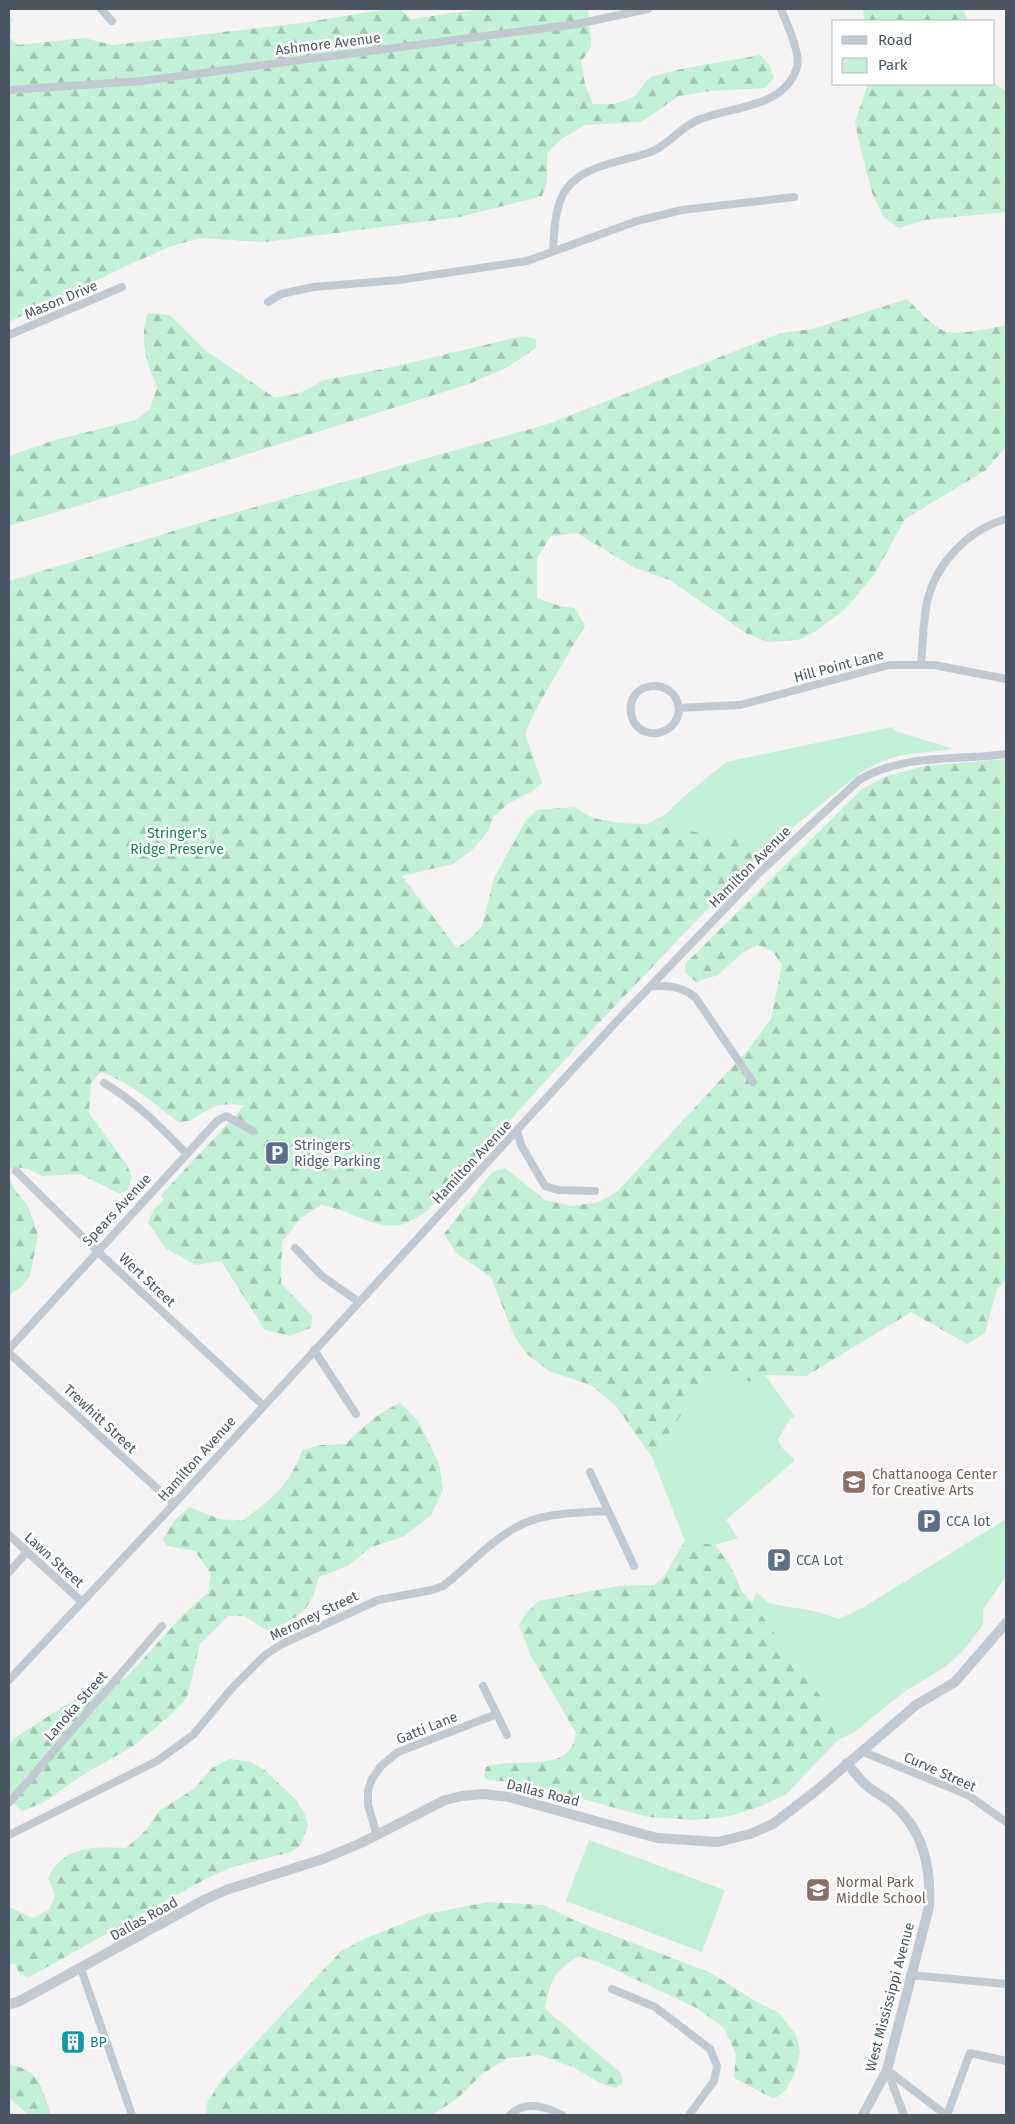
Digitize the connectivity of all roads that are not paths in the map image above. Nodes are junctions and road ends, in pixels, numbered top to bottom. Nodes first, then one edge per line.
1 (101, 9) edge
2 (648, 9) edge
3 (781, 9) edge
4 (112, 21) dead end
5 (9, 90) edge
6 (794, 197) dead end
7 (553, 250) junction
8 (122, 287) dead end
9 (268, 302) dead end
10 (9, 335) edge
11 (1006, 519) edge
12 (920, 664) junction
13 (1006, 679) edge
14 (679, 708) junction
15 (1006, 754) edge
16 (652, 986) junction
17 (753, 1082) dead end
18 (104, 1084) dead end
19 (518, 1130) junction
20 (253, 1131) dead end
21 (186, 1153) junction
22 (16, 1171) dead end
23 (595, 1191) dead end
24 (295, 1248) dead end
25 (97, 1250) junction
26 (358, 1302) junction
27 (9, 1348) edge
28 (314, 1350) junction
29 (9, 1352) edge
30 (263, 1405) junction
31 (356, 1414) dead end
32 (590, 1472) dead end
33 (174, 1504) junction
34 (608, 1511) junction
35 (9, 1535) edge
36 (27, 1552) junction
37 (634, 1566) dead end
38 (9, 1572) edge
39 (82, 1602) junction
40 (1006, 1623) edge
41 (162, 1626) dead end
42 (9, 1680) edge
43 (483, 1686) dead end
44 (497, 1714) junction
45 (508, 1735) dead end
46 (861, 1752) junction
47 (847, 1763) junction
48 (9, 1803) edge
49 (1006, 1822) edge
50 (377, 1834) junction
51 (9, 1835) edge
52 (81, 1969) junction
53 (910, 1975) junction
54 (1006, 1984) edge
55 (612, 1989) dead end
56 (9, 2004) edge
57 (1006, 2061) edge
58 (887, 2070) junction
59 (132, 2115) edge
60 (510, 2115) edge
61 (562, 2115) edge
62 (689, 2115) edge
63 (863, 2115) edge
64 (904, 2115) edge
65 (946, 2115) edge

1 - 4 street
2 - 5 street, Ashmore Avenue
3 - 7 street
6 - 7 street
7 - 9 street
8 - 10 street, Mason Drive
11 - 12 street
12 - 13 street, Hill Point Lane
12 - 14 street, Hill Point Lane
14 - 14 street
15 - 16 street, Hamilton Avenue
16 - 17 street
16 - 19 street, Hamilton Avenue
18 - 21 street
19 - 23 street
19 - 26 street, Hamilton Avenue
20 - 21 street, Spears Avenue
21 - 25 street, Spears Avenue
22 - 25 street, Wert Street
24 - 26 street
25 - 27 street, Spears Avenue
25 - 30 street, Wert Street
26 - 28 street, Hamilton Avenue
28 - 30 street, Hamilton Avenue
28 - 31 street
29 - 33 street, Trewhitt Street
30 - 33 street, Hamilton Avenue
32 - 34 street
33 - 39 street, Hamilton Avenue
34 - 37 street
34 - 51 street, Meroney Street
35 - 36 street, Lawn Street
36 - 38 street
36 - 39 street, Lawn Street
39 - 42 street, Hamilton Avenue
40 - 46 street, Dallas Road
41 - 48 street, Lanoka Street
43 - 44 street
44 - 45 street
44 - 50 street, Gatti Lane
46 - 47 street, Dallas Road
46 - 49 street, Curve Street
47 - 50 street, Dallas Road
47 - 53 street, West Mississippi Avenue
50 - 52 street, Dallas Road
52 - 56 street, Dallas Road
52 - 59 street
53 - 54 street
53 - 58 street, West Mississippi Avenue
55 - 62 street
57 - 65 street
58 - 63 street, West Mississippi Avenue
58 - 64 street
58 - 65 street
60 - 61 street

